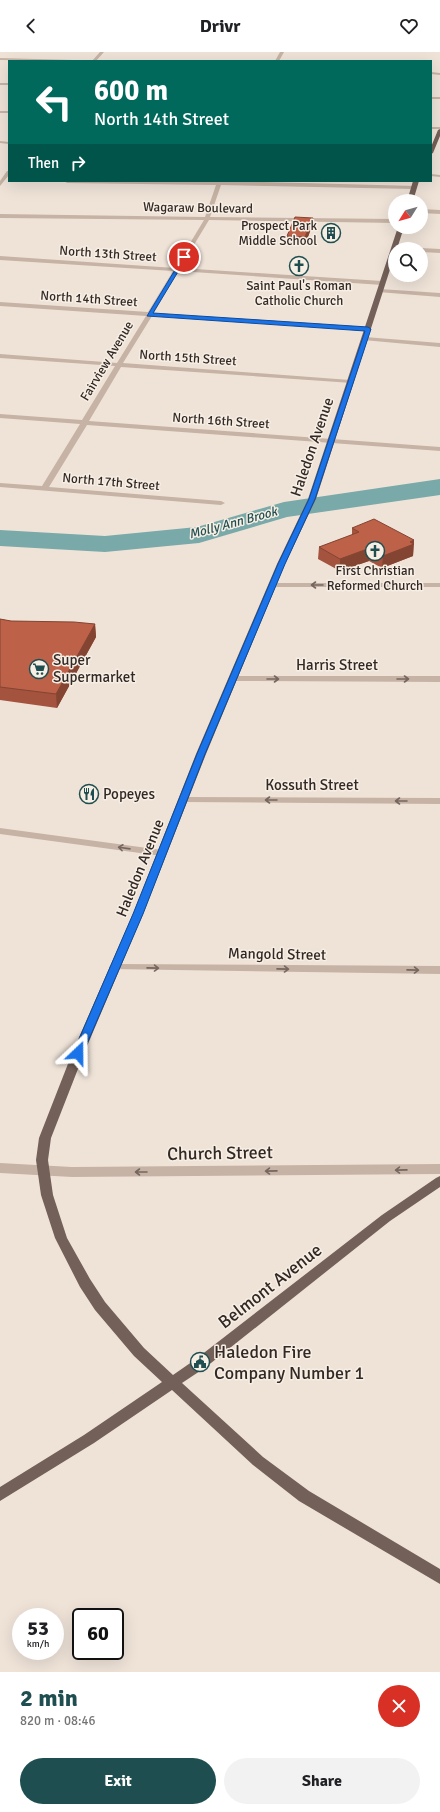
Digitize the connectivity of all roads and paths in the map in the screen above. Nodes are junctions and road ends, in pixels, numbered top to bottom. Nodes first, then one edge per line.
1 (102, 52) edge
2 (0, 59) edge
3 (36, 60) edge
4 (95, 60) edge
5 (440, 129) edge
6 (432, 150) edge
7 (143, 182) edge
8 (416, 182) edge
9 (219, 183) edge
10 (414, 187) junction
11 (412, 194) edge
12 (428, 211) edge
13 (440, 212) edge
14 (0, 216) edge
15 (207, 219) junction
16 (388, 221) edge
17 (428, 251) edge
18 (440, 252) edge
19 (0, 258) edge
20 (388, 268) edge
21 (176, 269) junction
22 (382, 283) junction
23 (380, 291) junction
24 (440, 295) edge
25 (0, 304) edge
26 (149, 314) junction
27 (368, 329) junction
28 (365, 339) junction
29 (440, 345) edge
30 (0, 356) edge
31 (119, 365) junction
32 (350, 382) junction
33 (0, 416) edge
34 (84, 423) junction
35 (331, 441) junction
36 (440, 449) edge
37 (0, 485) edge
38 (45, 488) junction
39 (221, 503) dead end
40 (273, 585) junction
41 (440, 585) edge
42 (440, 678) edge
43 (234, 679) junction
44 (184, 800) junction
45 (440, 801) edge
46 (0, 831) edge
47 (162, 853) junction
48 (114, 967) junction
49 (440, 970) edge
50 (0, 1168) edge
51 (440, 1169) edge
52 (43, 1171) junction
53 (440, 1181) edge
54 (172, 1383) junction
55 (0, 1495) edge
56 (440, 1577) edge

1 - 4 street
2 - 3 street
5 - 6 main road
7 - 9 street
8 - 10 main road
9 - 10 street
9 - 15 street, Fairview Avenue
10 - 11 main road
12 - 13 street
14 - 15 street, Wagaraw Boulevard
15 - 16 street, Wagaraw Boulevard
15 - 21 street, Fairview Avenue
17 - 18 street
19 - 21 street, North 13th Street
20 - 22 main road, Haledon Avenue
21 - 22 street, North 13th Street
21 - 26 street, Fairview Avenue
22 - 23 main road, Haledon Avenue
23 - 24 street
23 - 27 main road, Haledon Avenue
25 - 26 street, North 14th Street
26 - 27 street, North 14th Street
26 - 31 street, Fairview Avenue
27 - 28 main road, Haledon Avenue
28 - 29 street
28 - 32 main road, Haledon Avenue
30 - 31 street, North 15th Street
31 - 32 street, North 15th Street
31 - 34 street, Fairview Avenue
32 - 35 main road, Haledon Avenue
33 - 34 street, North 16th Street
34 - 35 street, North 16th Street
34 - 38 street, Fairview Avenue
35 - 36 street, North 16th Street
35 - 40 main road, Haledon Avenue
37 - 38 street, North 17th Street
38 - 39 street, North 17th Street
41 -> 40 street
40 - 43 main road, Haledon Avenue
43 -> 42 street, Harris Street
43 - 44 main road, Haledon Avenue
45 -> 44 street, Kossuth Street
44 - 47 main road, Haledon Avenue
47 -> 46 street
47 - 48 main road, Haledon Avenue
48 -> 49 street, Mangold Street
48 - 52 main road, Haledon Avenue
50 - 52 street, Church Street
51 -> 52 street, Church Street
52 - 54 main road, Haledon Avenue
53 - 54 main road, Belmont Avenue
54 - 55 main road, Belmont Avenue
54 - 56 main road, Haledon Avenue

